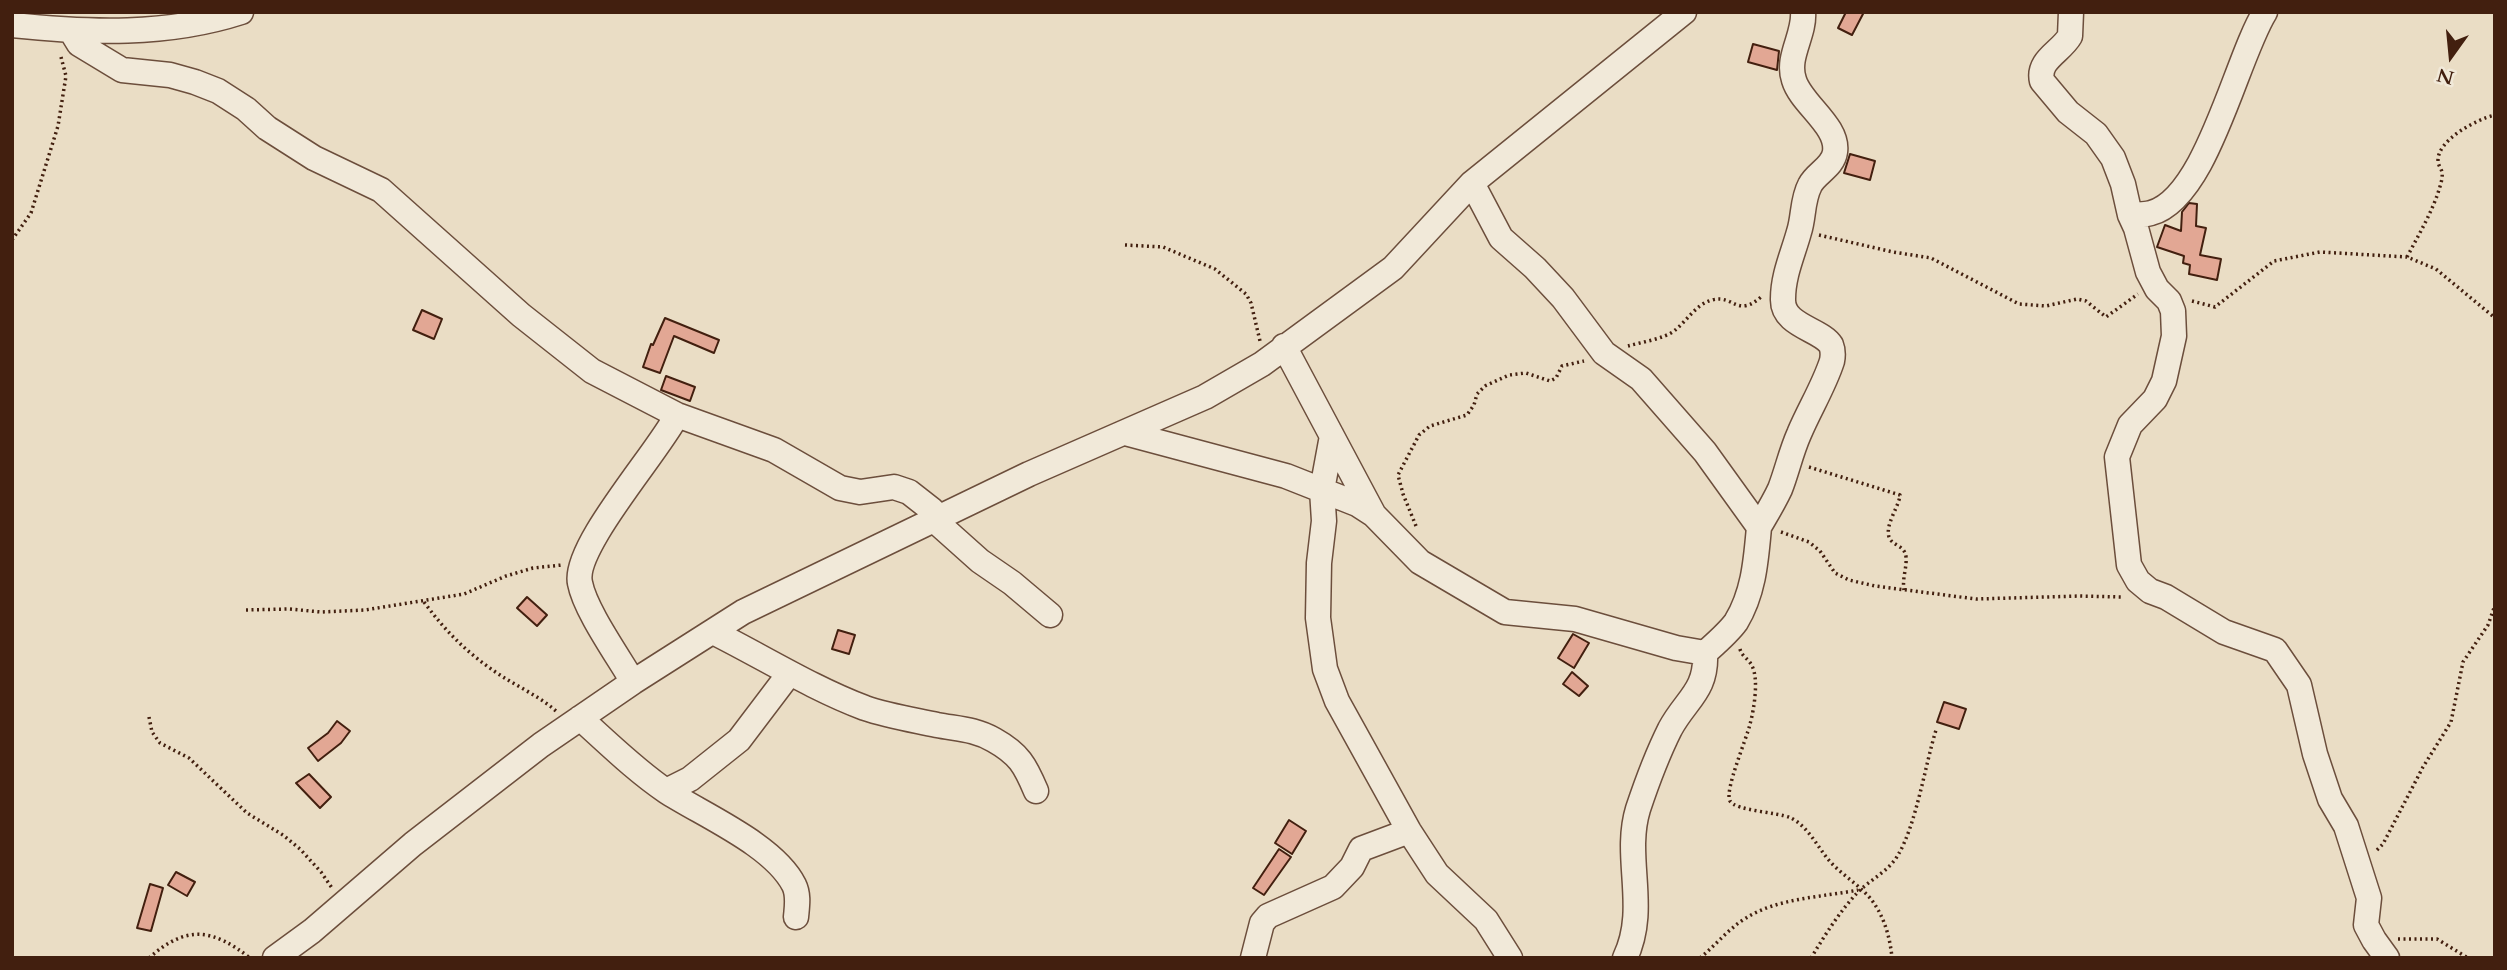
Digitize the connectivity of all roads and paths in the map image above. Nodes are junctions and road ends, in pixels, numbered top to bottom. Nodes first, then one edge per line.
1 (241, 12) edge
2 (1685, 12) edge
3 (1803, 12) edge
4 (2071, 12) edge
5 (2265, 12) edge
6 (12, 25) edge
7 (62, 30) junction
8 (2495, 115) edge
9 (1472, 183) junction
10 (2130, 215) junction
11 (1800, 231) junction
12 (12, 240) edge
13 (1125, 245) dead end
14 (2407, 257) junction
15 (1786, 272) junction
16 (2153, 282) junction
17 (2495, 318) edge
18 (1284, 346) junction
19 (1604, 353) junction
20 (1262, 364) junction
21 (677, 415) junction
22 (1125, 433) junction
23 (1332, 436) junction
24 (1789, 460) junction
25 (1322, 490) junction
26 (1374, 514) junction
27 (935, 519) junction
28 (1759, 527) junction
29 (1420, 562) junction
30 (580, 565) junction
31 (1904, 590) junction
32 (2150, 591) junction
33 (424, 601) junction
34 (2495, 605) edge
35 (246, 610) dead end
36 (1050, 615) dead end
37 (2492, 621) edge
38 (1735, 623) junction
39 (713, 632) junction
40 (1705, 653) junction
41 (789, 674) junction
42 (633, 682) junction
43 (149, 717) dead end
44 (575, 721) junction
45 (1936, 730) dead end
46 (666, 791) junction
47 (1036, 791) dead end
48 (1409, 831) junction
49 (2360, 867) junction
50 (1860, 890) junction
51 (343, 905) junction
52 (796, 917) dead end
53 (2371, 935) junction
54 (149, 958) edge
55 (250, 958) edge
56 (275, 958) edge
57 (1253, 958) edge
58 (1510, 958) edge
59 (1625, 958) edge
60 (1700, 958) edge
61 (1811, 958) edge
62 (1892, 958) edge
63 (2387, 958) edge
64 (2468, 958) edge

1 - 7 street
2 - 9 street
3 - 11 street
4 - 10 street
5 - 10 street
6 - 7 street
7 - 12 path
7 - 21 street
8 - 14 path
9 - 18 street
9 - 19 street
10 - 16 street
11 - 15 street
11 - 16 path
13 - 20 path
14 - 16 path
14 - 17 path
15 - 19 path
15 - 24 street
16 - 32 street
18 - 20 street
18 - 23 street
19 - 28 street
19 - 29 path
20 - 22 street
21 - 27 street
21 - 30 street
22 - 25 street
22 - 27 street
23 - 25 street
23 - 26 street
24 - 28 street
24 - 31 path
25 - 26 street
25 - 48 street
26 - 29 street
27 - 36 street
27 - 39 street
28 - 31 path
28 - 38 street
29 - 40 street
30 - 33 path
30 - 42 street
31 - 32 path
32 - 49 street
33 - 35 path
33 - 44 path
34 - 37 path
37 - 49 path
38 - 40 street
38 - 50 path
39 - 41 street
39 - 42 street
40 - 59 street
41 - 46 street
41 - 47 street
42 - 44 street
43 - 51 path
44 - 46 street
44 - 51 street
45 - 50 path
46 - 52 street
48 - 57 street
48 - 58 street
49 - 53 street
50 - 60 path
50 - 61 path
50 - 62 path
51 - 56 street
53 - 63 street
53 - 64 path
54 - 55 path

